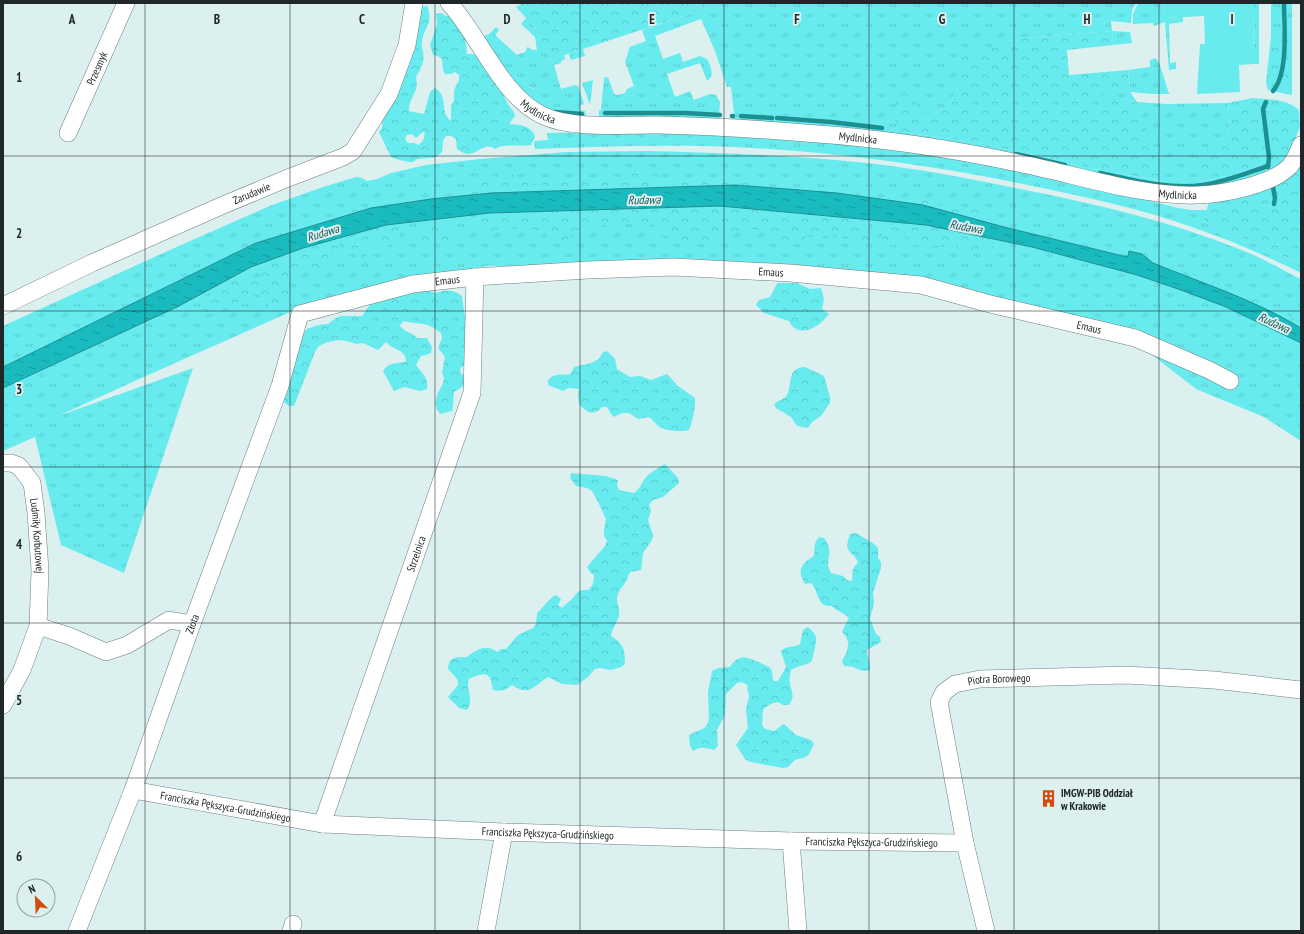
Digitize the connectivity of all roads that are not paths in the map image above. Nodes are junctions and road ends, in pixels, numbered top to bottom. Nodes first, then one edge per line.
1 (126, 3) edge
2 (414, 3) edge
3 (449, 3) edge
4 (68, 133) dead end
5 (1301, 145) edge
6 (475, 277) junction
7 (3, 306) edge
8 (300, 314) joint
9 (1230, 381) dead end
10 (3, 463) edge
11 (192, 624) junction
12 (38, 626) junction
13 (1301, 690) edge
14 (3, 705) edge
15 (133, 790) junction
16 (322, 824) junction
17 (504, 832) junction
18 (791, 841) junction
19 (965, 843) junction
20 (77, 931) edge
21 (486, 931) edge
22 (798, 931) edge
23 (986, 931) edge

1 - 4 street, Przesmyk
2 - 7 street, Zarudawie
3 - 5 street, Mydlnicka
6 - 8 street, Emaus
6 - 9 street, Emaus
6 - 16 street, Strzelnica
8 - 11 street, Złota
10 - 12 street, Ludmiły Korbutowej
11 - 12 street
11 - 15 street, Złota
12 - 14 street, Ludmiły Korbutowej
13 - 19 street, Piotra Borowego
15 - 16 street, Franciszka Pększyca-Grudzińskiego
15 - 20 street, Złota
16 - 17 street, Franciszka Pększyca-Grudzińskiego
17 - 18 street, Franciszka Pększyca-Grudzińskiego
17 - 21 street
18 - 19 street, Franciszka Pększyca-Grudzińskiego
18 - 22 street
19 - 23 street, Piotra Borowego

